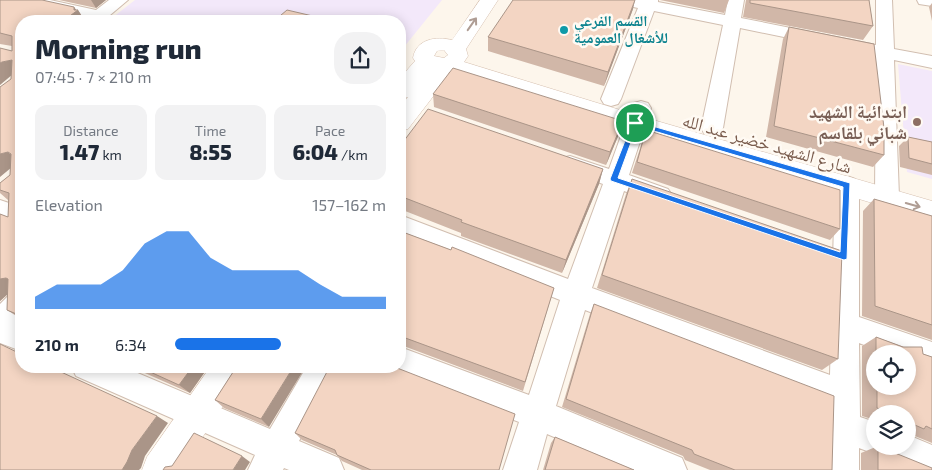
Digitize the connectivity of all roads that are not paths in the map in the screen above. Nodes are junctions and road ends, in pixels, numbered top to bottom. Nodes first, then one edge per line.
1 (27, 0) edge
2 (120, 0) edge
3 (490, 0) edge
4 (625, 0) edge
5 (736, 0) edge
6 (884, 0) edge
7 (925, 0) edge
8 (932, 1) edge
9 (648, 2) edge
10 (459, 12) edge
11 (81, 15) edge
12 (100, 15) edge
13 (732, 22) junction
14 (884, 53) junction
15 (444, 56) junction
16 (932, 62) edge
17 (611, 99) junction
18 (411, 110) edge
19 (638, 116) junction
20 (712, 128) junction
21 (550, 157) edge
22 (614, 179) junction
23 (847, 186) junction
24 (887, 188) junction
25 (932, 192) edge
26 (678, 201) edge
27 (0, 210) edge
28 (932, 211) edge
29 (15, 215) edge
30 (406, 227) edge
31 (576, 294) junction
32 (15, 308) edge
33 (0, 323) edge
34 (845, 325) junction
35 (0, 329) edge
36 (15, 335) edge
37 (932, 356) edge
38 (406, 363) edge
39 (102, 373) edge
40 (225, 373) edge
41 (319, 373) edge
42 (844, 411) junction
43 (538, 414) junction
44 (197, 415) junction
45 (866, 430) edge
46 (916, 455) edge
47 (271, 459) edge
48 (932, 461) edge
49 (160, 470) edge
50 (327, 470) edge
51 (520, 470) edge
52 (670, 470) edge
53 (842, 470) edge

1 - 11 street
2 - 12 street
15 -> 3 main road
4 - 9 street
5 - 13 street
6 - 14 street
7 - 8 street
9 - 13 street
9 - 17 street
10 - 15 main road
13 - 14 street
13 - 20 street
14 - 16 street
14 - 24 street
15 - 17 main road, شارع الشهيد خضير عبد الله
15 - 18 main road
15 - 19 main road, شارع الشهيد خضير عبد الله
17 - 19 main road, شارع الشهيد خضير عبد الله
19 - 20 main road, شارع الشهيد خضير عبد الله
19 - 22 street
19 - 23 main road, شارع الشهيد خضير عبد الله
20 - 24 main road, شارع الشهيد خضير عبد الله
21 - 22 street
22 - 26 street
22 - 31 street
23 - 24 main road, شارع الشهيد خضير عبد الله
23 - 34 street
24 - 25 main road, شارع الشهيد خضير عبد الله
24 -> 28 main road, شارع الشهيد خضير عبد الله
27 - 29 street
30 - 31 street
31 - 42 street
31 - 43 street
32 - 33 street
34 - 37 street
34 - 42 street
35 - 36 street
38 - 43 street
39 - 44 street
40 - 44 main road
41 - 47 street
42 - 45 street
42 - 53 street
43 - 51 street
43 - 52 street
44 - 47 street
44 - 49 main road
46 - 48 street
47 - 50 street

